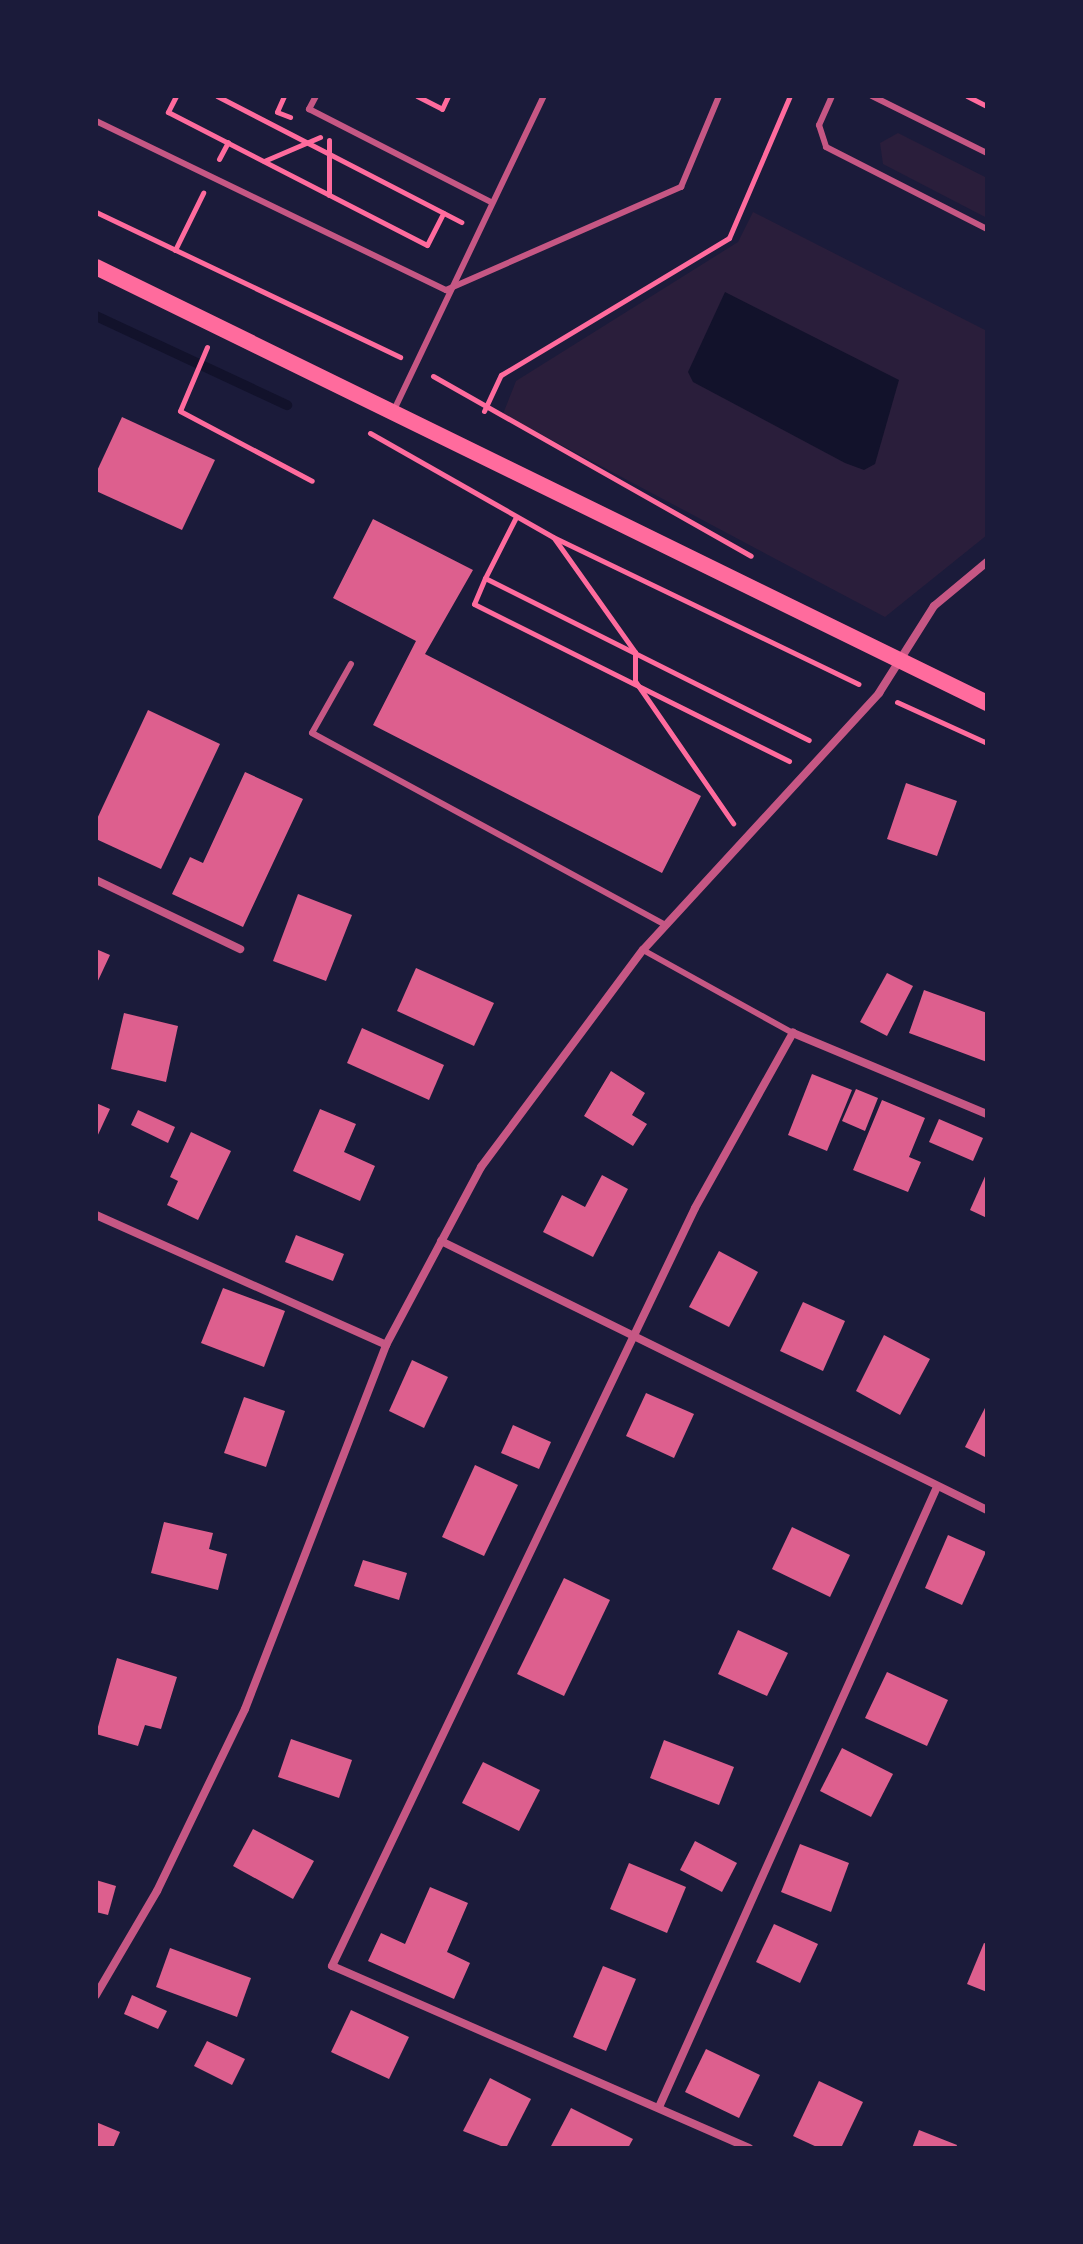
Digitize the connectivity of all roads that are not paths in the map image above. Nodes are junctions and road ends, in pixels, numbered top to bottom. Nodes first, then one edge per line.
1 (316, 96) edge
2 (544, 96) edge
3 (719, 96) edge
4 (832, 96) edge
5 (872, 96) edge
6 (96, 121) edge
7 (987, 153) edge
8 (491, 202) junction
9 (987, 229) edge
10 (96, 267) edge
11 (446, 290) junction
12 (391, 416) junction
13 (987, 562) edge
14 (898, 660) junction
15 (351, 664) dead end
16 (987, 703) edge
17 (96, 880) edge
18 (666, 925) junction
19 (240, 949) dead end
20 (643, 950) junction
21 (793, 1033) junction
22 (987, 1114) edge
23 (96, 1215) edge
24 (441, 1241) junction
25 (636, 1336) junction
26 (386, 1345) junction
27 (937, 1487) junction
28 (987, 1510) edge
29 (96, 1995) edge
30 (659, 2107) junction
31 (749, 2148) edge

1 - 8 lane
2 - 8 lane
3 - 11 lane
4 - 9 lane
5 - 7 lane
6 - 11 lane
8 - 11 lane
10 - 12 main road
11 - 12 lane
12 - 14 main road
13 - 14 street
14 - 16 main road
14 - 18 street
15 - 18 lane
17 - 19 street
18 - 20 street
20 - 21 lane
20 - 24 street
21 - 22 street
21 - 25 street
23 - 26 street
24 - 25 street
24 - 26 street
25 - 27 street
25 - 30 street
26 - 29 street
27 - 28 street
27 - 30 street
30 - 31 street

